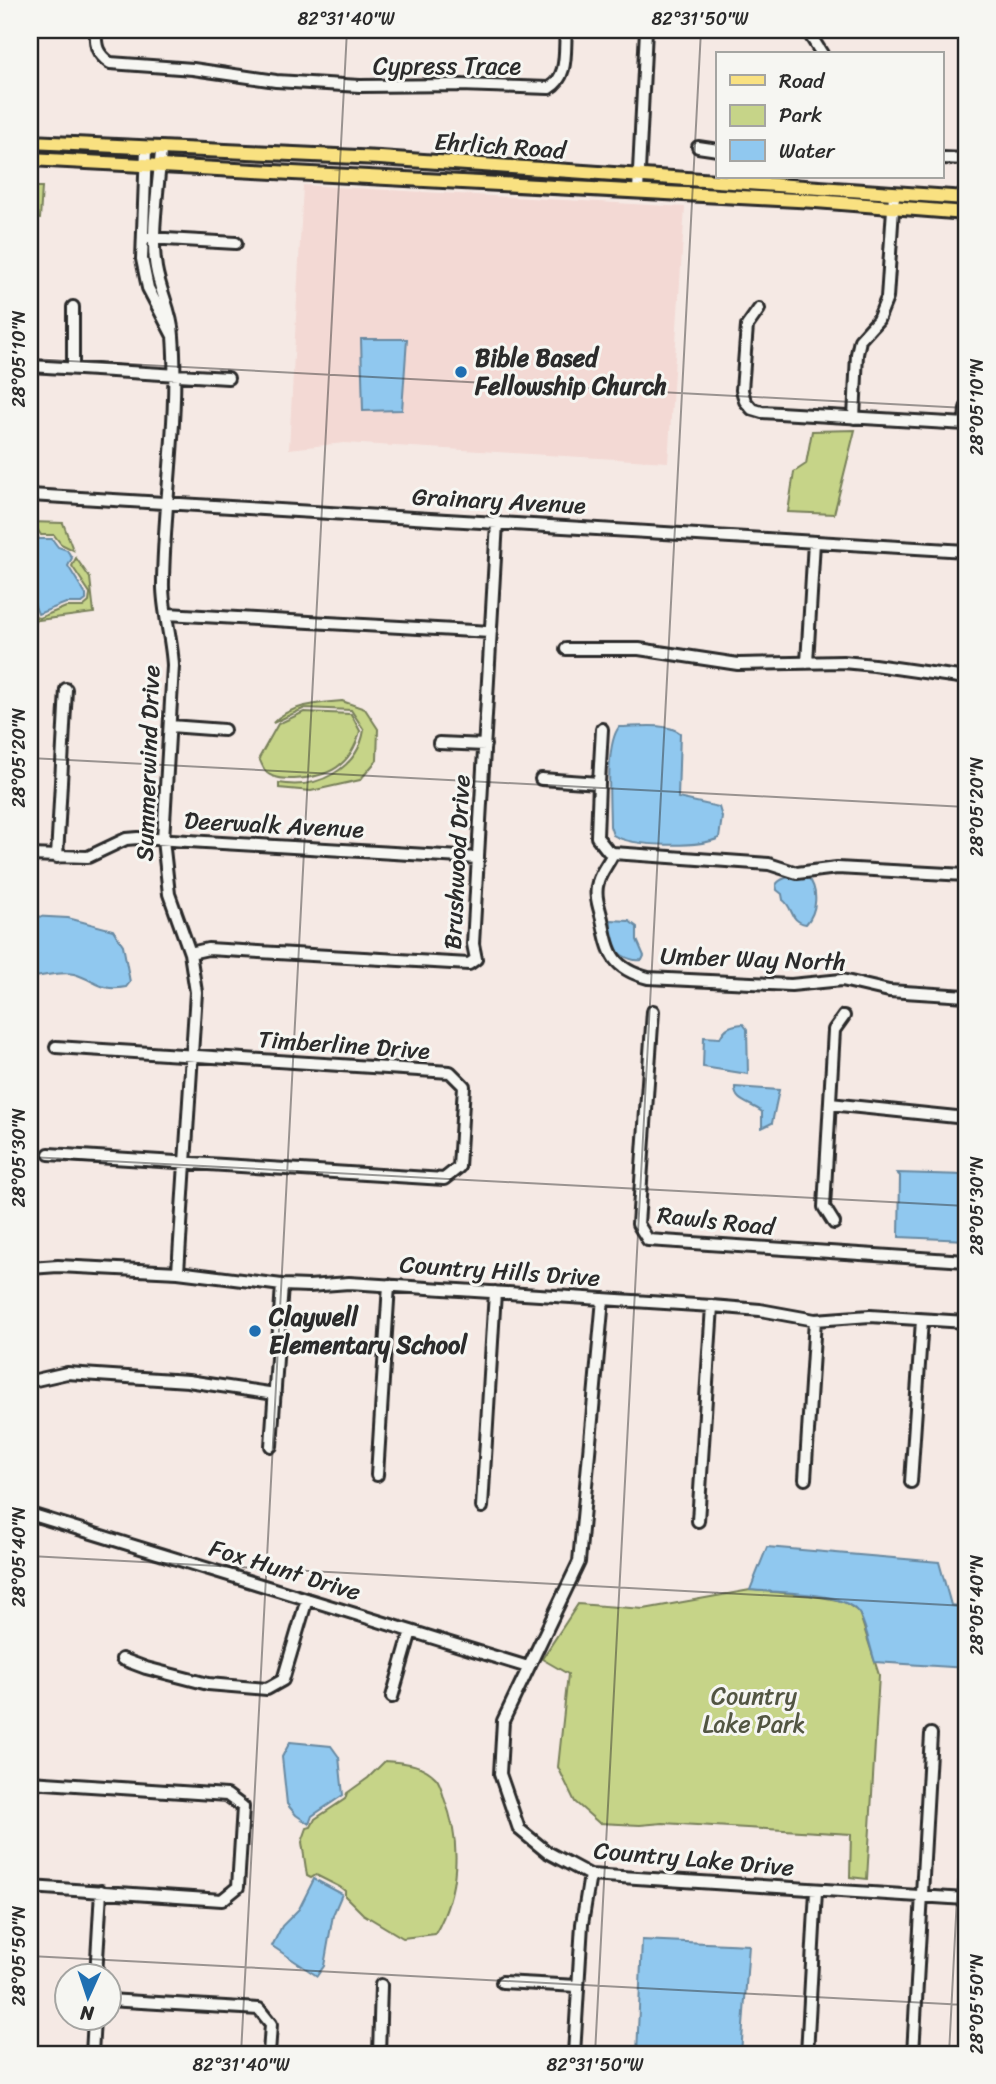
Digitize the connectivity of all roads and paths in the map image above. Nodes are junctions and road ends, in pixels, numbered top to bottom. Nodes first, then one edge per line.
1 (96, 30) edge
2 (566, 30) edge
3 (646, 30) edge
4 (807, 30) edge
5 (821, 52) edge
6 (30, 142) edge
7 (698, 147) dead end
8 (146, 149) junction
9 (161, 150) junction
10 (716, 150) edge
11 (944, 158) edge
12 (30, 159) edge
13 (966, 159) edge
14 (145, 166) junction
15 (160, 167) junction
16 (639, 176) junction
17 (638, 191) junction
18 (894, 194) junction
19 (966, 198) edge
20 (893, 209) junction
21 (966, 213) edge
22 (142, 237) junction
23 (155, 238) junction
24 (236, 243) dead end
25 (73, 307) dead end
26 (759, 309) dead end
27 (173, 336) junction
28 (30, 366) edge
29 (73, 368) junction
30 (174, 375) junction
31 (228, 378) dead end
32 (966, 408) edge
33 (854, 418) junction
34 (966, 424) edge
35 (30, 495) edge
36 (167, 503) junction
37 (497, 522) junction
38 (814, 542) junction
39 (966, 551) edge
40 (167, 614) junction
41 (491, 632) junction
42 (566, 649) dead end
43 (807, 663) junction
44 (966, 678) edge
45 (66, 689) dead end
46 (170, 726) junction
47 (602, 729) dead end
48 (224, 730) dead end
49 (439, 743) dead end
50 (485, 745) junction
51 (541, 779) dead end
52 (598, 783) junction
53 (163, 839) junction
54 (613, 853) junction
55 (30, 855) edge
56 (57, 857) junction
57 (478, 858) junction
58 (966, 875) edge
59 (190, 953) junction
60 (966, 996) edge
61 (653, 1011) dead end
62 (844, 1016) dead end
63 (56, 1047) dead end
64 (192, 1056) junction
65 (830, 1104) junction
66 (966, 1118) edge
67 (49, 1154) dead end
68 (185, 1163) junction
69 (834, 1223) dead end
70 (966, 1261) edge
71 (30, 1268) edge
72 (178, 1272) junction
73 (282, 1285) junction
74 (388, 1285) junction
75 (495, 1292) junction
76 (603, 1299) junction
77 (712, 1306) junction
78 (815, 1320) junction
79 (922, 1320) junction
80 (966, 1322) edge
81 (36, 1381) dead end
82 (275, 1394) junction
83 (271, 1446) dead end
84 (377, 1475) dead end
85 (805, 1479) dead end
86 (911, 1482) dead end
87 (482, 1507) dead end
88 (30, 1514) edge
89 (698, 1521) dead end
90 (307, 1599) junction
91 (411, 1631) junction
92 (122, 1659) dead end
93 (528, 1667) junction
94 (392, 1697) dead end
95 (931, 1734) dead end
96 (30, 1782) edge
97 (590, 1875) junction
98 (30, 1887) edge
99 (101, 1891) junction
100 (816, 1891) junction
101 (922, 1897) junction
102 (966, 1899) edge
103 (97, 1962) edge
104 (502, 1982) dead end
105 (381, 1985) dead end
106 (578, 1986) junction
107 (122, 2001) edge
108 (93, 2032) edge
109 (92, 2054) edge
110 (269, 2054) edge
111 (379, 2054) edge
112 (574, 2054) edge
113 (807, 2054) edge
114 (913, 2054) edge

1 - 2 street, Cypress Trace
3 - 16 street
4 - 5 street
6 - 8 main road, Ehrlich Road
7 - 10 street
8 - 9 main road, Ehrlich Road
8 - 14 street, Summerwind Drive
9 - 15 street, Summerwind Drive
9 - 16 main road, Ehrlich Road
11 - 13 street
12 - 14 main road, Ehrlich Road
14 - 15 main road, Ehrlich Road
14 - 22 street, Summerwind Drive
15 - 17 main road, Ehrlich Road
15 - 23 street, Summerwind Drive
16 - 17 street
16 - 18 main road, Ehrlich Road
17 - 20 main road, Ehrlich Road
18 - 19 main road, Ehrlich Road
18 - 20 street
20 - 21 main road, Ehrlich Road
20 - 33 street
22 - 23 street
22 - 27 street, Summerwind Drive
23 - 24 street
23 - 27 street, Summerwind Drive
25 - 29 street
26 - 33 street
27 - 30 street, Summerwind Drive
28 - 29 street
29 - 30 street
30 - 31 street
30 - 36 street, Summerwind Drive
32 - 34 street
33 - 34 street
35 - 36 street, Grainary Avenue
36 - 37 street, Grainary Avenue
36 - 40 street, Summerwind Drive
37 - 38 street, Grainary Avenue
37 - 41 street, Brushwood Drive
38 - 39 street, Grainary Avenue
38 - 43 street
40 - 41 street
40 - 46 street, Summerwind Drive
41 - 50 street, Brushwood Drive
42 - 43 street
43 - 44 street
45 - 56 street
46 - 48 street
46 - 53 street, Summerwind Drive
47 - 52 street
49 - 50 street
50 - 57 street, Brushwood Drive
51 - 52 street
52 - 54 street
53 - 56 street, Deerwalk Avenue
53 - 57 street, Deerwalk Avenue
53 - 59 street, Summerwind Drive
54 - 58 street
54 - 60 street, Umber Way North
55 - 56 street, Deerwalk Avenue
57 - 59 street, Brushwood Drive
59 - 64 street, Summerwind Drive
61 - 70 street, Rawls Road
62 - 65 street
63 - 64 street, Timberline Drive
64 - 68 street, Summerwind Drive
64 - 68 street, Timberline Drive
65 - 66 street
65 - 69 street
67 - 68 street, Timberline Drive
68 - 72 street, Summerwind Drive
71 - 72 street, Country Hills Drive
72 - 73 street, Country Hills Drive
73 - 74 street, Country Hills Drive
73 - 82 street
74 - 75 street, Country Hills Drive
74 - 84 street
75 - 76 street, Country Hills Drive
75 - 87 street
76 - 77 street, Country Hills Drive
76 - 93 street, Country Lake Drive
77 - 78 street, Country Hills Drive
77 - 89 street
78 - 79 street, Country Hills Drive
78 - 85 street
79 - 80 street, Country Hills Drive
79 - 86 street
81 - 82 street
82 - 83 street
88 - 90 street, Fox Hunt Drive
90 - 91 street, Fox Hunt Drive
90 - 92 street
91 - 93 street, Fox Hunt Drive
91 - 94 street
93 - 97 street, Country Lake Drive
95 - 101 street
96 - 99 street
97 - 100 street, Country Lake Drive
97 - 106 street
98 - 99 street
99 - 103 street
100 - 101 street, Country Lake Drive
100 - 113 street
101 - 102 street, Country Lake Drive
101 - 114 street
104 - 106 street
105 - 111 street
106 - 112 street
107 - 110 street
108 - 109 street

